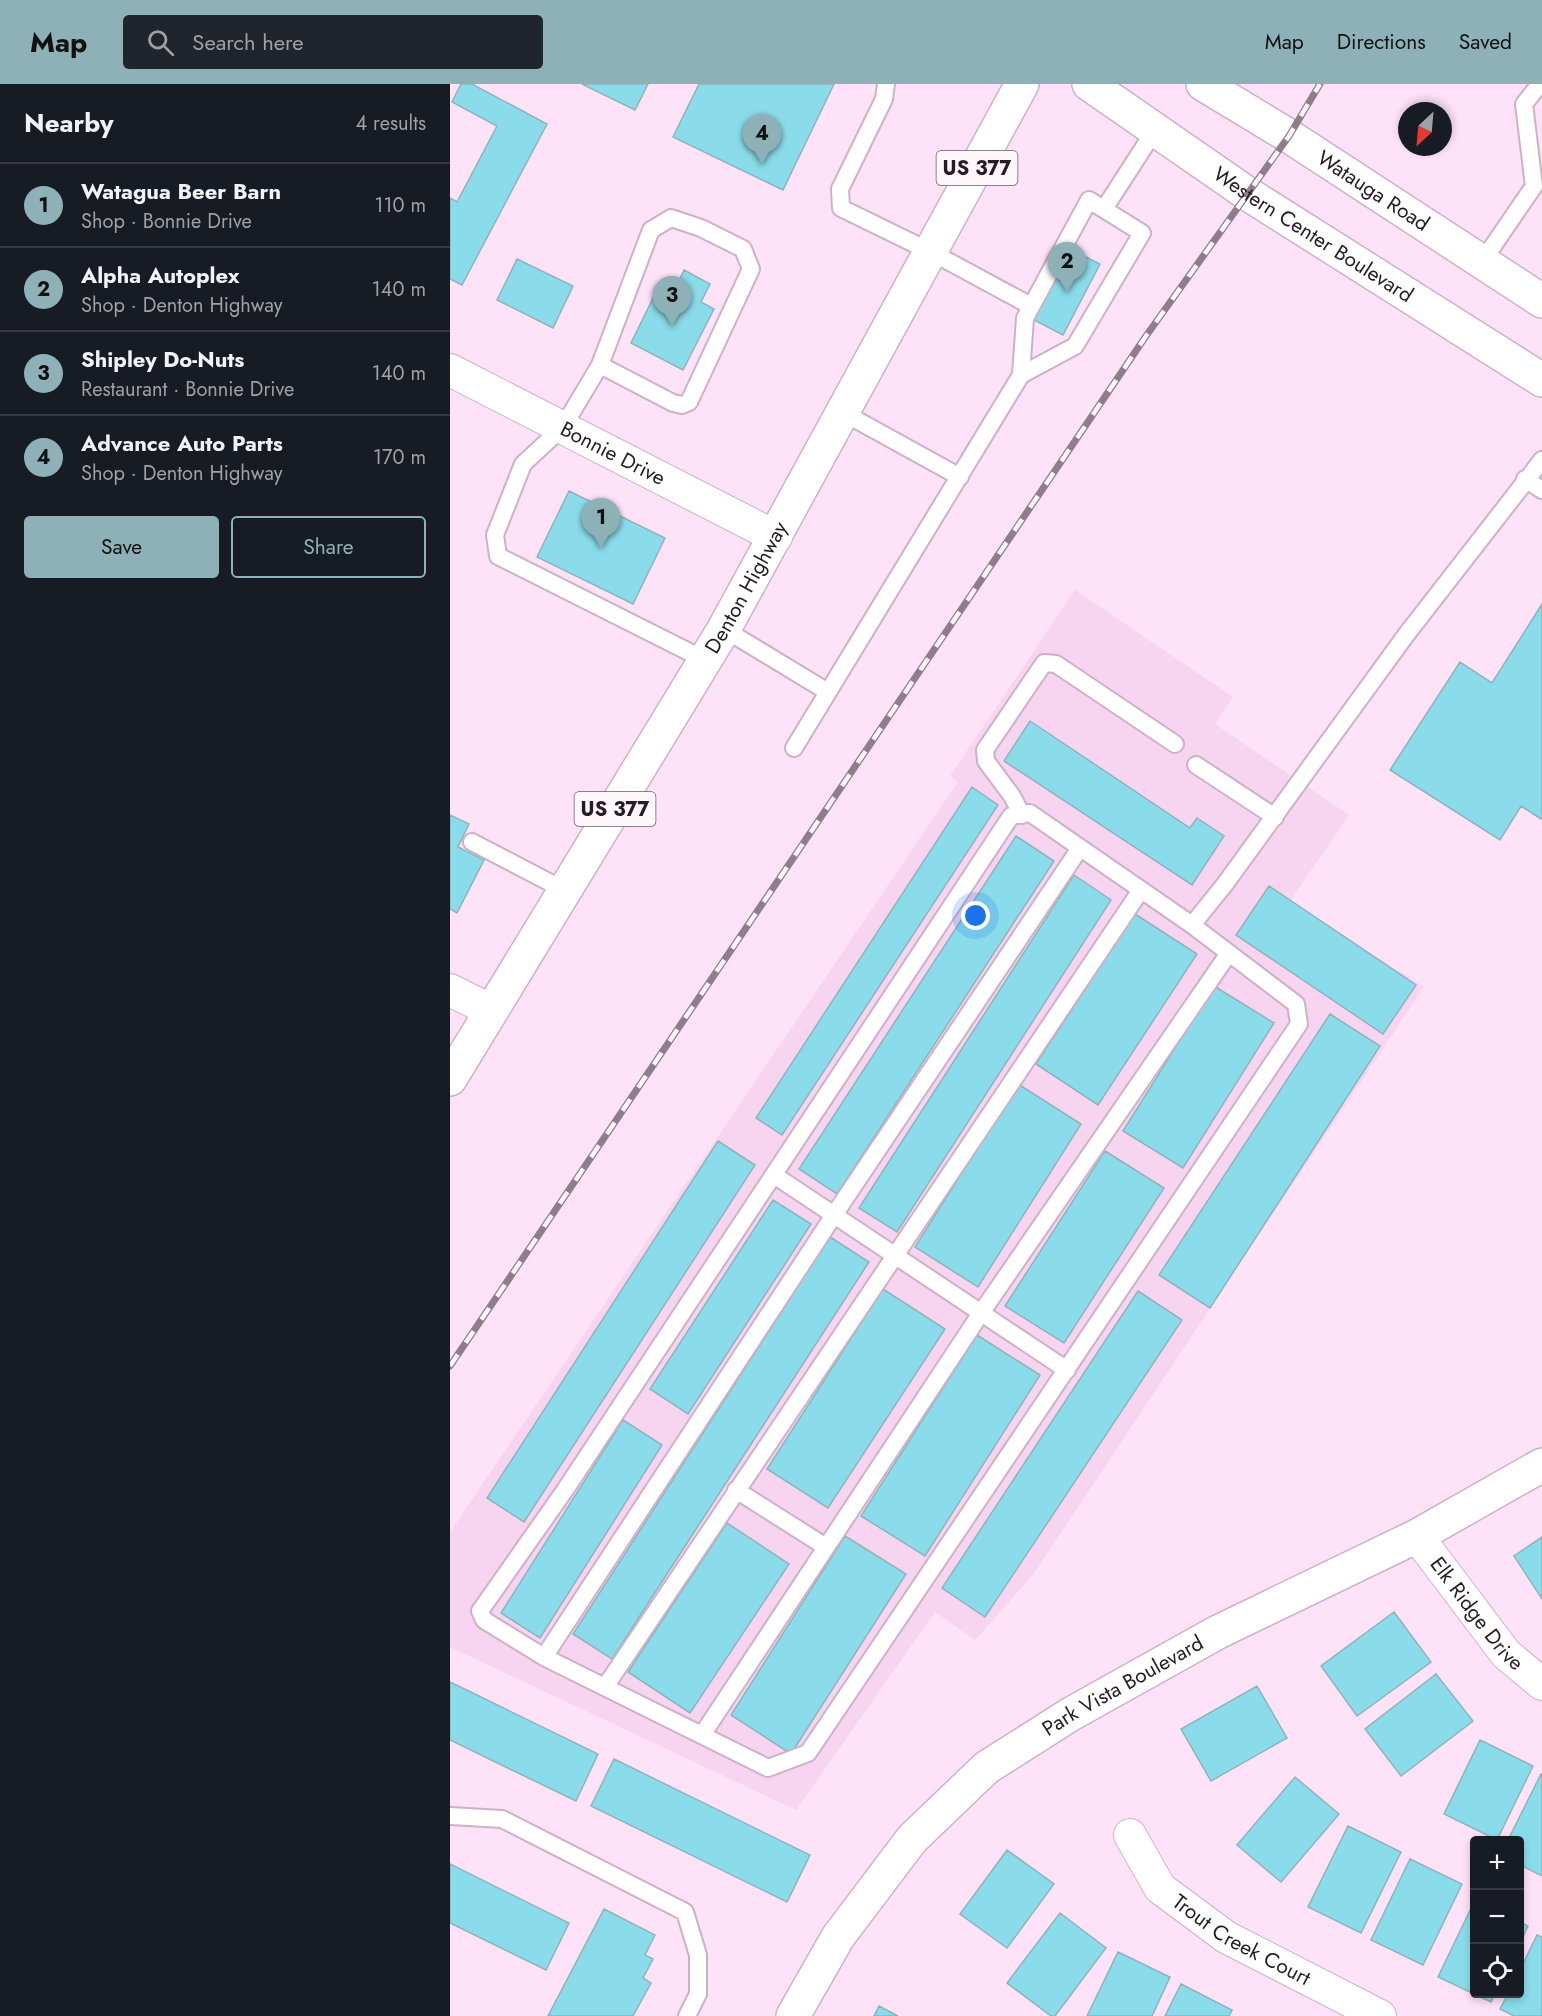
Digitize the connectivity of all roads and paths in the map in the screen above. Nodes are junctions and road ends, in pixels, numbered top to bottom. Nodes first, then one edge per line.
1 (886, 84) edge
2 (1022, 84) edge
3 (1089, 84) edge
4 (1203, 84) edge
5 (1540, 84) edge
6 (1155, 130) junction
7 (1538, 191) edge
8 (1104, 209) junction
9 (931, 252) junction
10 (1482, 262) junction
11 (1542, 301) edge
12 (1031, 306) junction
13 (600, 365) junction
14 (450, 370) edge
15 (1021, 375) junction
16 (1542, 380) edge
17 (844, 413) junction
18 (563, 427) junction
19 (1542, 460) edge
20 (960, 477) junction
21 (1525, 479) junction
22 (1542, 490) edge
23 (776, 537) junction
24 (724, 629) junction
25 (705, 660) junction
26 (828, 692) junction
27 (1175, 744) dead end
28 (794, 748) dead end
29 (1196, 765) dead end
30 (1022, 815) junction
31 (1275, 817) junction
32 (472, 842) dead end
33 (1080, 848) junction
34 (1141, 890) junction
35 (566, 891) junction
36 (1192, 925) junction
37 (1229, 953) junction
38 (450, 990) edge
39 (492, 1011) junction
40 (450, 1079) edge
41 (774, 1175) junction
42 (834, 1215) junction
43 (896, 1256) junction
44 (981, 1313) junction
45 (1067, 1370) junction
46 (1542, 1466) edge
47 (736, 1490) junction
48 (1417, 1536) junction
49 (826, 1547) junction
50 (544, 1658) junction
51 (1542, 1684) edge
52 (605, 1687) junction
53 (702, 1735) junction
54 (450, 1816) edge
55 (1130, 1835) dead end
56 (687, 2016) edge
57 (793, 2016) edge
58 (1380, 2016) edge

1 - 9 lane
2 - 9 main road, Denton Highway / US 377
3 - 6 main road, Western Center Boulevard
4 - 10 main road, Watauga Road
5 - 7 lane
6 - 8 lane
6 - 16 main road, Western Center Boulevard
7 - 10 lane
8 - 12 lane
8 - 15 lane
9 - 12 lane
9 - 17 main road, Denton Highway / US 377
10 - 11 main road, Watauga Road
12 - 15 lane
13 - 13 lane
13 - 18 lane
14 - 18 street, Bonnie Drive
15 - 20 lane
17 - 20 lane
17 - 23 main road, Denton Highway / US 377
18 - 23 street, Bonnie Drive
18 - 25 lane
19 - 21 lane
20 - 26 lane
21 - 22 lane
21 - 31 lane
23 - 24 main road, Denton Highway / US 377
24 - 25 main road, Denton Highway / US 377
24 - 26 lane
25 - 35 main road, Denton Highway / US 377
26 - 28 lane
27 - 30 lane
29 - 31 lane
30 - 33 lane
30 - 41 lane
31 - 36 lane
32 - 35 lane
33 - 34 lane
33 - 42 lane
34 - 36 lane
34 - 43 lane
35 - 39 main road, Denton Highway / US 377
36 - 37 lane
37 - 44 lane
37 - 45 lane
38 - 39 street
39 - 40 main road, Denton Highway / US 377
41 - 42 lane
41 - 50 lane
42 - 43 lane
42 - 50 lane
43 - 44 lane
43 - 47 lane
44 - 45 lane
44 - 49 lane
45 - 53 lane
46 - 48 main road, Park Vista Boulevard
47 - 49 lane
47 - 52 lane
48 - 51 street, Elk Ridge Drive
48 - 57 main road, Park Vista Boulevard
49 - 53 lane
50 - 52 lane
52 - 53 lane
54 - 56 lane
55 - 58 street, Trout Creek Court

